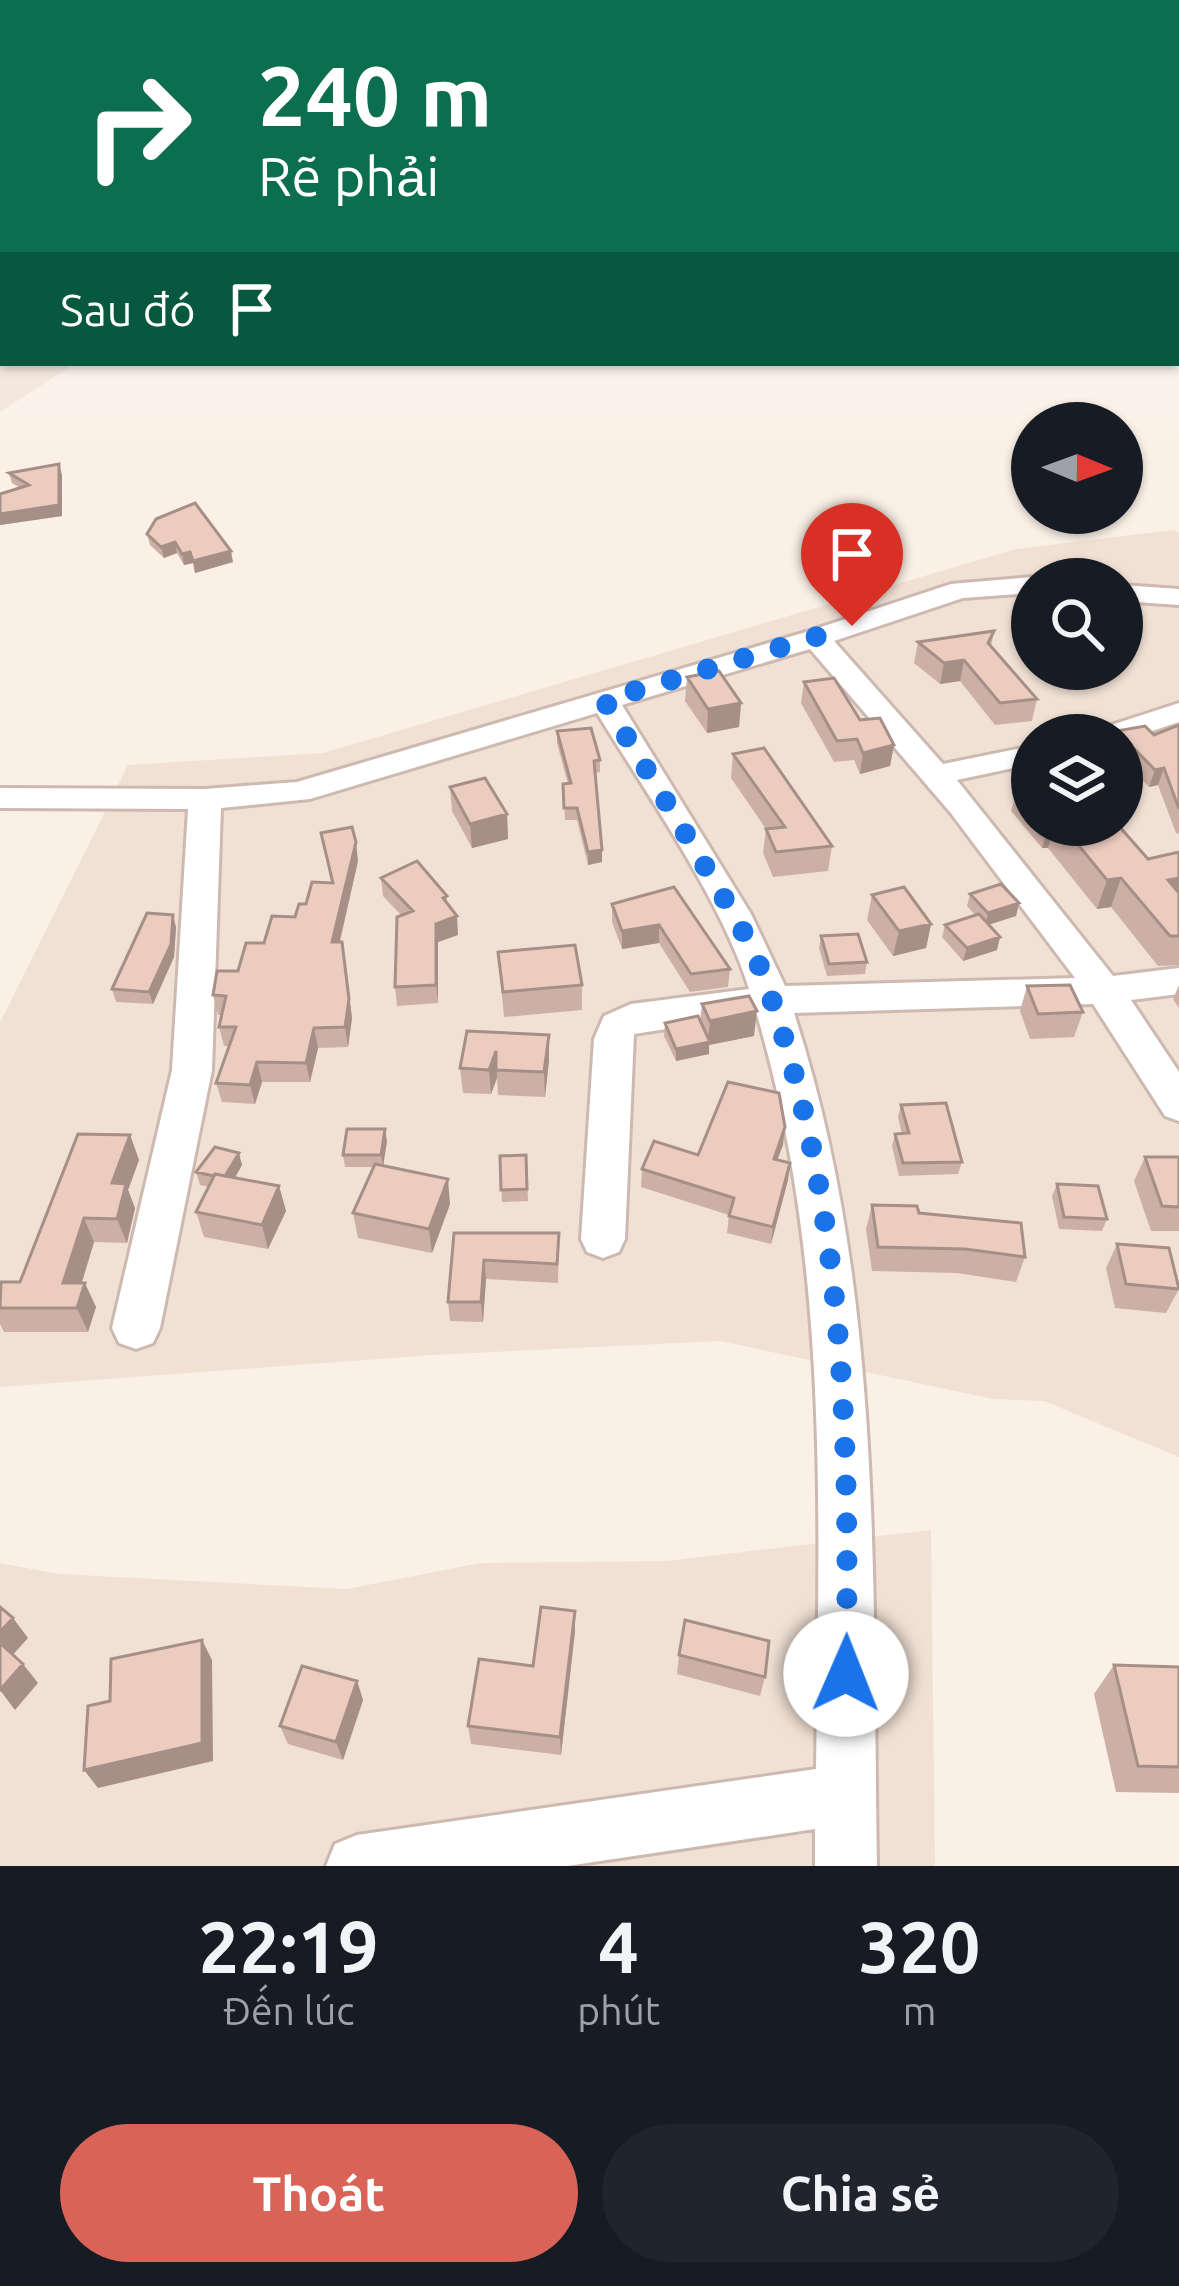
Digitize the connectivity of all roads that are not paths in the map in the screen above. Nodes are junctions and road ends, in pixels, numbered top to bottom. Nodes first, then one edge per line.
1 (1011, 586) edge
2 (1143, 597) edge
3 (1175, 602) edge
4 (816, 638) junction
5 (604, 700) junction
6 (1179, 712) edge
7 (1143, 724) edge
8 (1011, 759) edge
9 (940, 774) junction
10 (0, 797) edge
11 (205, 799) junction
12 (1179, 981) edge
13 (1107, 990) junction
14 (771, 1000) junction
15 (1179, 1105) edge
16 (603, 1239) dead end
17 (136, 1328) dead end
18 (845, 1795) junction
19 (357, 1866) edge
20 (846, 1866) edge

1 - 4 street
2 - 3 street
4 - 5 street
4 - 9 street
5 - 11 street
5 - 14 street
6 - 7 street
8 - 9 street
9 - 13 street
10 - 11 street
11 - 17 street
12 - 13 street
13 - 14 street
13 - 15 street
14 - 16 street
14 - 18 street
18 - 19 street
18 - 20 street

